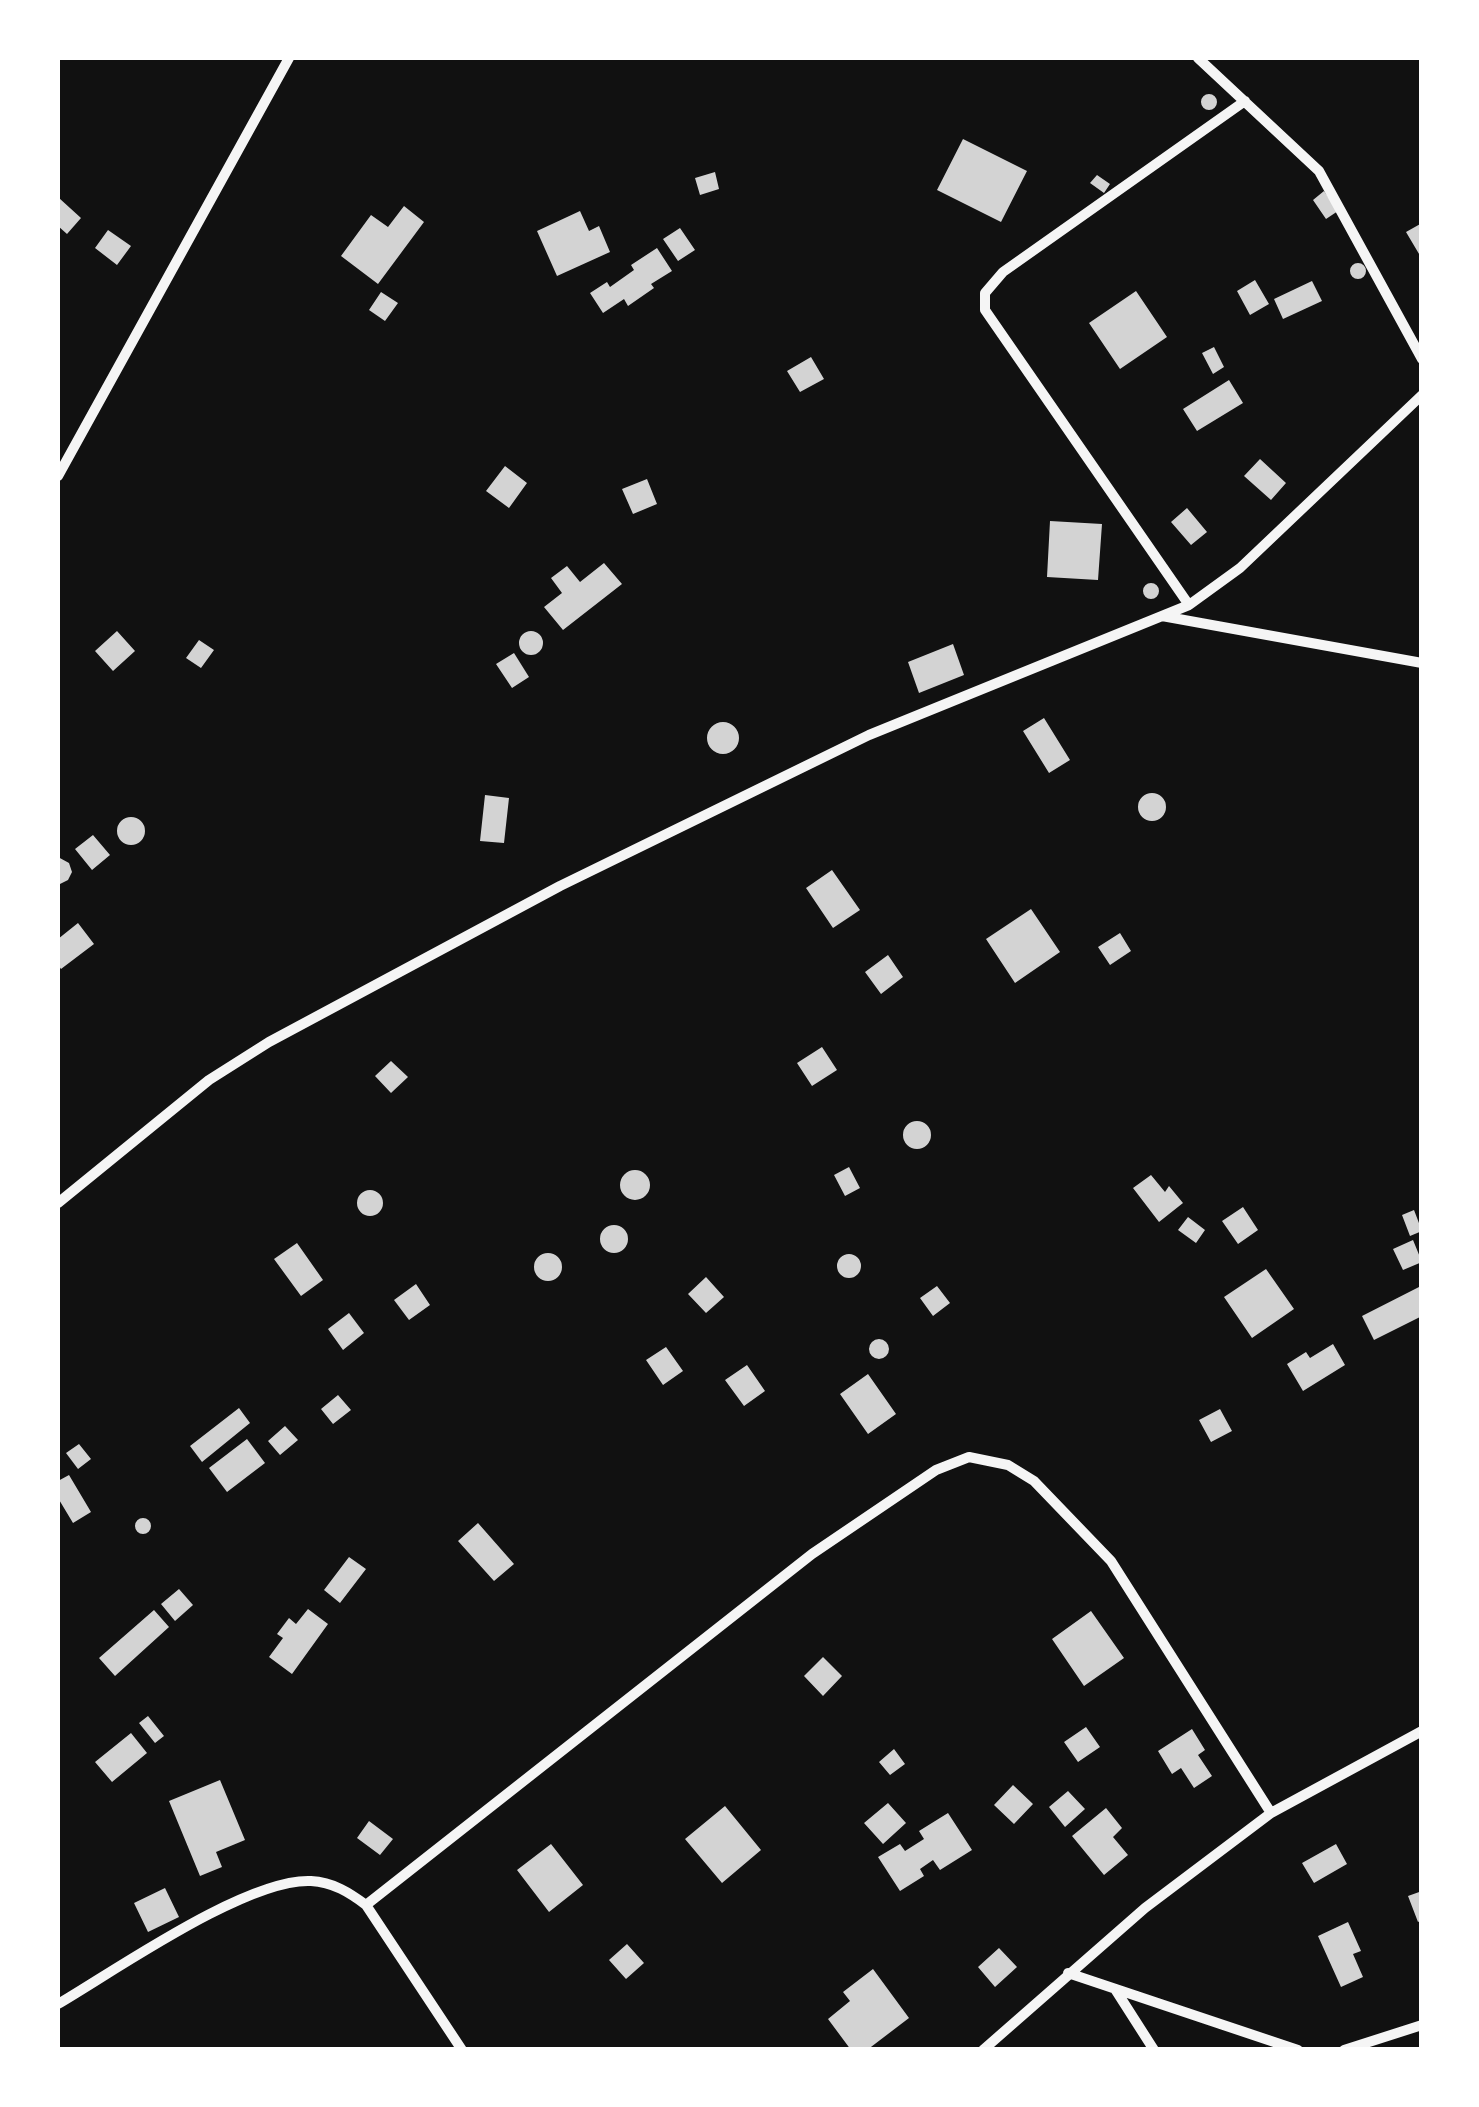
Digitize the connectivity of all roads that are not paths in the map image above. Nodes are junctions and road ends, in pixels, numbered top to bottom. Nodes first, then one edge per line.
1 (289, 58) edge
2 (1198, 58) edge
3 (1245, 101) junction
4 (1422, 358) edge
5 (1422, 395) edge
6 (58, 476) edge
7 (1189, 605) junction
8 (1161, 616) junction
9 (1422, 663) edge
10 (58, 1203) edge
11 (1422, 1731) edge
12 (1271, 1812) junction
13 (366, 1905) junction
14 (1068, 1973) junction
15 (1115, 1988) junction
16 (58, 2004) edge
17 (1422, 2025) edge
18 (462, 2050) edge
19 (983, 2050) edge
20 (1154, 2050) edge
21 (1298, 2050) edge
22 (1344, 2050) edge

1 - 6 street
2 - 3 street
3 - 4 street
3 - 7 street
5 - 7 street
7 - 8 street
8 - 9 street
8 - 10 street
11 - 12 street
12 - 13 street
12 - 14 street
13 - 16 street
13 - 18 street
14 - 15 street
14 - 19 street
15 - 20 street
15 - 21 street
17 - 22 street

